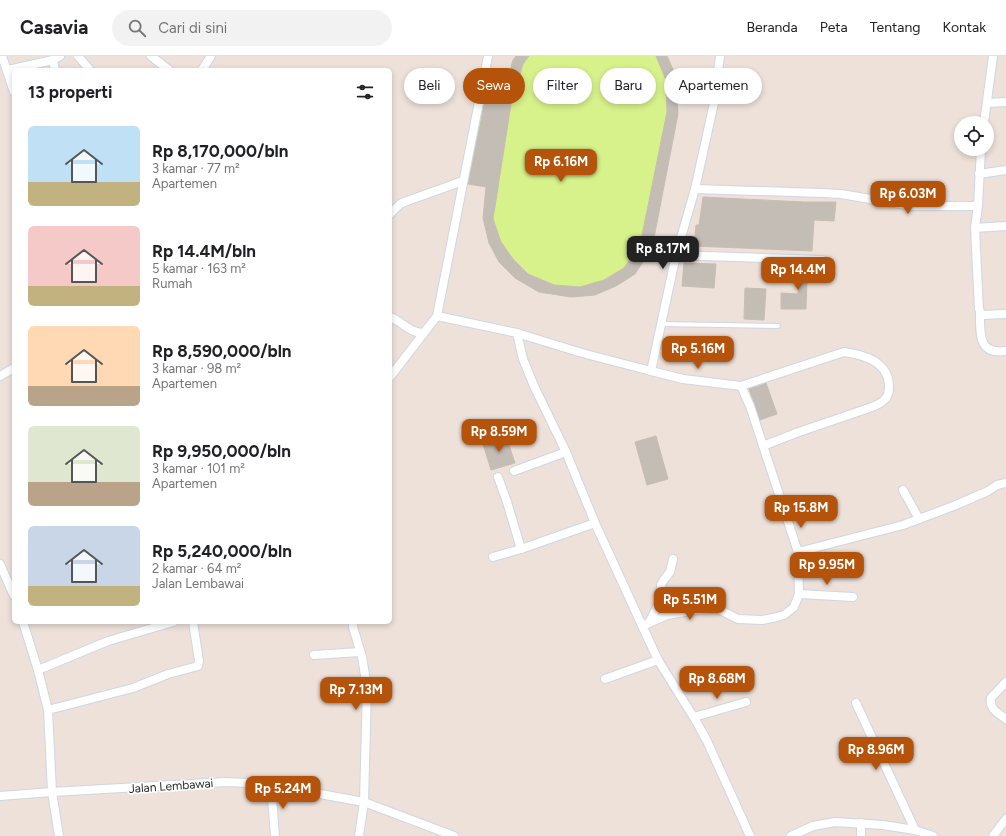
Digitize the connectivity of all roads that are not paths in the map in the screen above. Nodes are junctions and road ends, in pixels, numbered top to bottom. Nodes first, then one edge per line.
1 (2, 56) edge
2 (78, 56) edge
3 (151, 56) edge
4 (211, 56) edge
5 (488, 56) edge
6 (720, 56) edge
7 (993, 56) edge
8 (56, 58) edge
9 (16, 68) edge
10 (55, 68) edge
11 (88, 68) edge
12 (166, 68) edge
13 (203, 68) edge
14 (12, 69) edge
15 (8, 70) junction
16 (12, 88) edge
17 (1006, 102) edge
18 (987, 103) junction
19 (985, 116) edge
20 (980, 156) edge
21 (1006, 170) edge
22 (979, 174) junction
23 (463, 181) junction
24 (695, 189) junction
25 (978, 206) junction
26 (392, 212) edge
27 (1006, 226) edge
28 (975, 228) junction
29 (676, 255) junction
30 (822, 260) dead end
31 (980, 313) junction
32 (1006, 314) edge
33 (437, 316) junction
34 (392, 318) edge
35 (662, 324) junction
36 (778, 326) dead end
37 (423, 333) junction
38 (517, 333) junction
39 (1006, 351) edge
40 (12, 369) edge
41 (651, 372) junction
42 (392, 374) edge
43 (0, 376) edge
44 (741, 386) junction
45 (763, 446) junction
46 (566, 452) junction
47 (514, 471) dead end
48 (498, 477) dead end
49 (1006, 483) edge
50 (903, 490) dead end
51 (919, 519) junction
52 (595, 523) junction
53 (521, 549) junction
54 (798, 552) junction
55 (493, 557) dead end
56 (672, 559) dead end
57 (0, 564) edge
58 (12, 591) edge
59 (799, 594) junction
60 (853, 597) dead end
61 (24, 624) edge
62 (166, 624) edge
63 (193, 624) edge
64 (353, 624) edge
65 (646, 625) junction
66 (360, 652) junction
67 (314, 655) dead end
68 (658, 660) junction
69 (38, 670) junction
70 (605, 679) dead end
71 (1006, 682) edge
72 (746, 702) dead end
73 (856, 703) dead end
74 (48, 710) junction
75 (694, 717) junction
76 (1006, 719) edge
77 (271, 785) junction
78 (52, 792) junction
79 (0, 796) edge
80 (364, 802) junction
81 (1006, 819) edge
82 (861, 824) junction
83 (915, 830) junction
84 (60, 836) edge
85 (275, 836) edge
86 (359, 836) edge
87 (454, 836) edge
88 (750, 836) edge
89 (791, 836) edge
90 (861, 836) edge
91 (933, 836) edge
92 (993, 836) edge

1 - 15 street
2 - 11 street
3 - 12 street
4 - 13 street
5 - 23 street
6 - 24 street
7 - 18 street
8 - 9 street
8 - 10 street
14 - 15 street
15 - 16 street
17 - 18 street
18 - 19 street
20 - 22 street
21 - 22 street
22 - 25 street
23 - 26 street
23 - 33 street
24 - 25 street
24 - 29 street
25 - 28 street
27 - 28 street
28 - 31 street
29 - 30 street
29 - 35 street
31 - 32 street
31 - 39 street
33 - 37 street
33 - 38 street
34 - 37 street
35 - 36 lane
35 - 41 street
37 - 42 street
38 - 41 street
38 - 46 street
40 - 43 street
41 - 44 street
44 - 45 street
44 - 45 street
45 - 54 street
46 - 47 street
46 - 52 street
48 - 53 street
49 - 51 street
50 - 51 street
51 - 54 street
52 - 53 street
52 - 65 street
53 - 55 street
54 - 59 street
56 - 65 street
57 - 58 street
59 - 60 street
59 - 65 street
61 - 69 street
62 - 69 street
63 - 74 street
64 - 66 street
65 - 68 street
66 - 67 street
66 - 80 street
68 - 70 street
68 - 75 street
69 - 74 street
71 - 76 street
72 - 75 street
73 - 83 street
74 - 78 street
75 - 88 street
77 - 78 street, Jalan Lembawai
77 - 80 street, Jalan Lembawai
77 - 85 street
78 - 79 street, Jalan Lembawai
78 - 84 street
80 - 86 street
80 - 87 street, Jalan Lembawai
81 - 92 street
82 - 83 street
82 - 89 street
82 - 90 street
83 - 91 street

